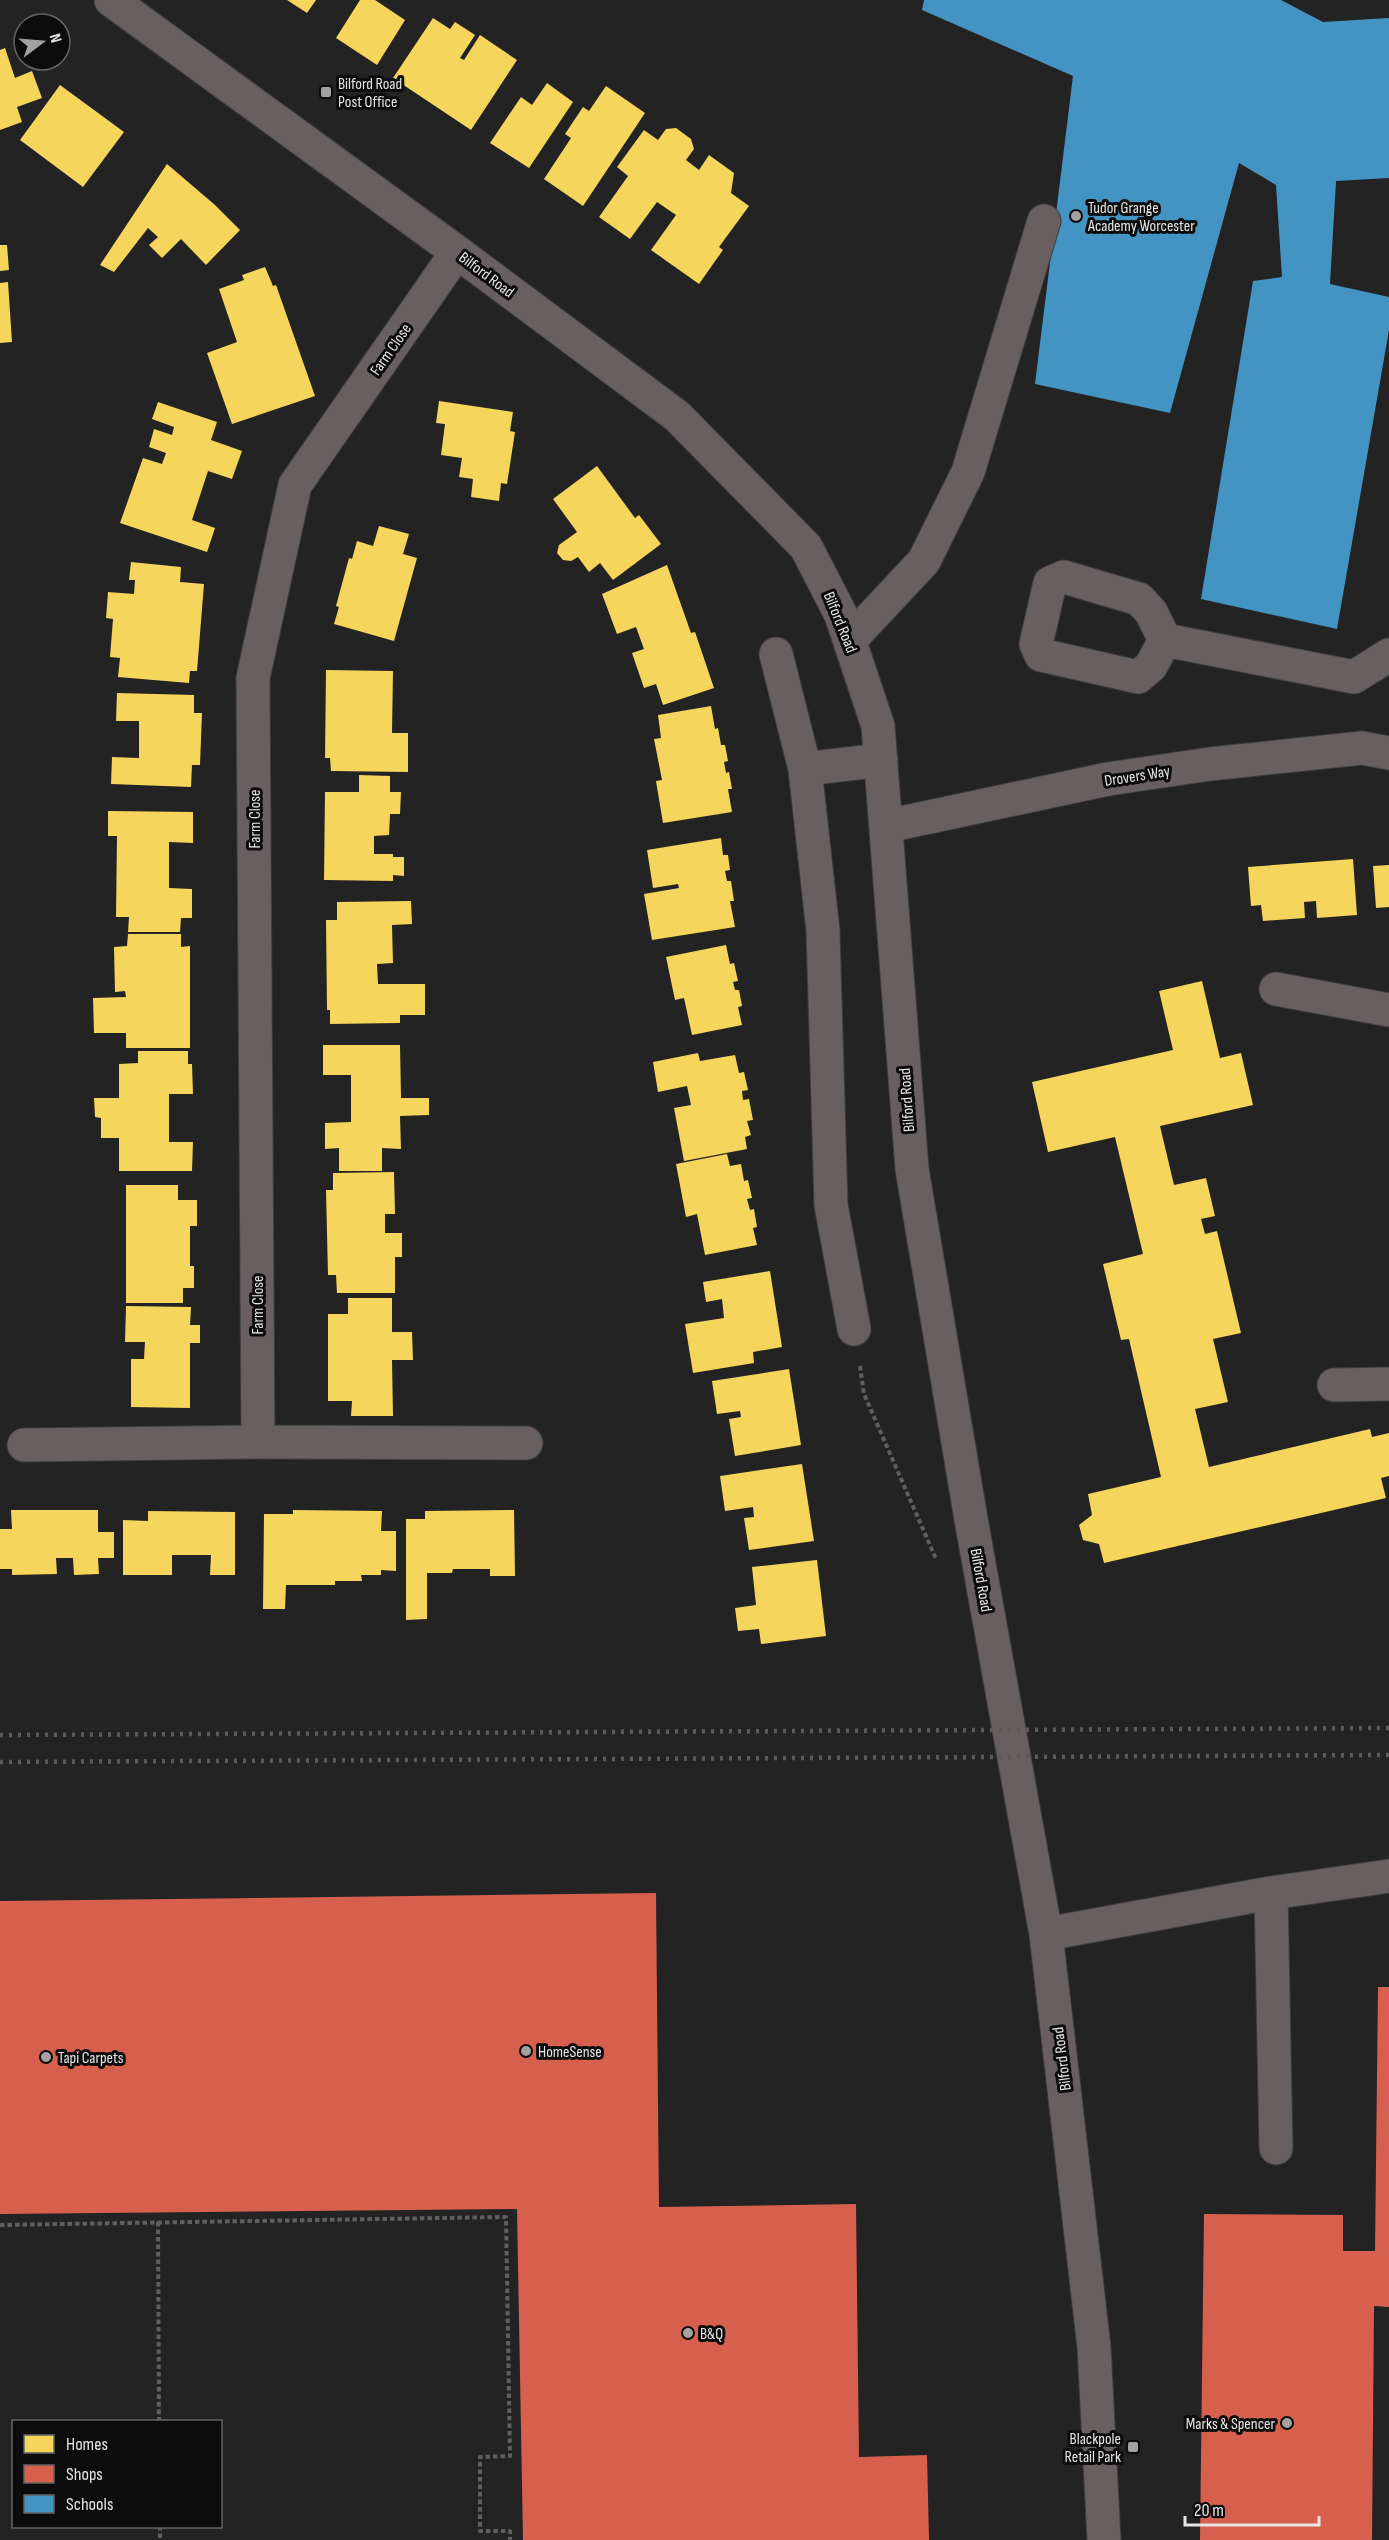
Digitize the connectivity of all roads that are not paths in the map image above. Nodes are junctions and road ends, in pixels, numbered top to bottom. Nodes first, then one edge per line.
1 (111, 0) edge
2 (1044, 221) dead end
3 (457, 252) junction
4 (850, 640) junction
5 (1165, 640) dead end
6 (776, 654) dead end
7 (1389, 655) edge
8 (1389, 753) edge
9 (881, 760) junction
10 (805, 769) junction
11 (887, 826) junction
12 (1276, 989) dead end
13 (1389, 1010) edge
14 (854, 1329) road end
15 (1389, 1384) edge
16 (1334, 1385) dead end
17 (258, 1442) junction
18 (526, 1443) dead end
19 (24, 1445) dead end
20 (1389, 1876) edge
21 (1271, 1893) junction
22 (1046, 1934) junction
23 (1276, 2148) dead end
24 (1104, 2540) edge

1 - 3 street, Bilford Road
2 - 4 street
3 - 4 street, Bilford Road
3 - 17 street, Farm Close
4 - 9 street, Bilford Road
5 - 7 street
6 - 10 street
8 - 11 street, Drovers Way
9 - 10 street
9 - 11 street, Bilford Road
10 - 14 street
11 - 22 street, Bilford Road
12 - 13 street
15 - 16 street
17 - 18 street
17 - 19 street
20 - 21 street
21 - 22 street
21 - 23 street
22 - 24 street, Bilford Road

